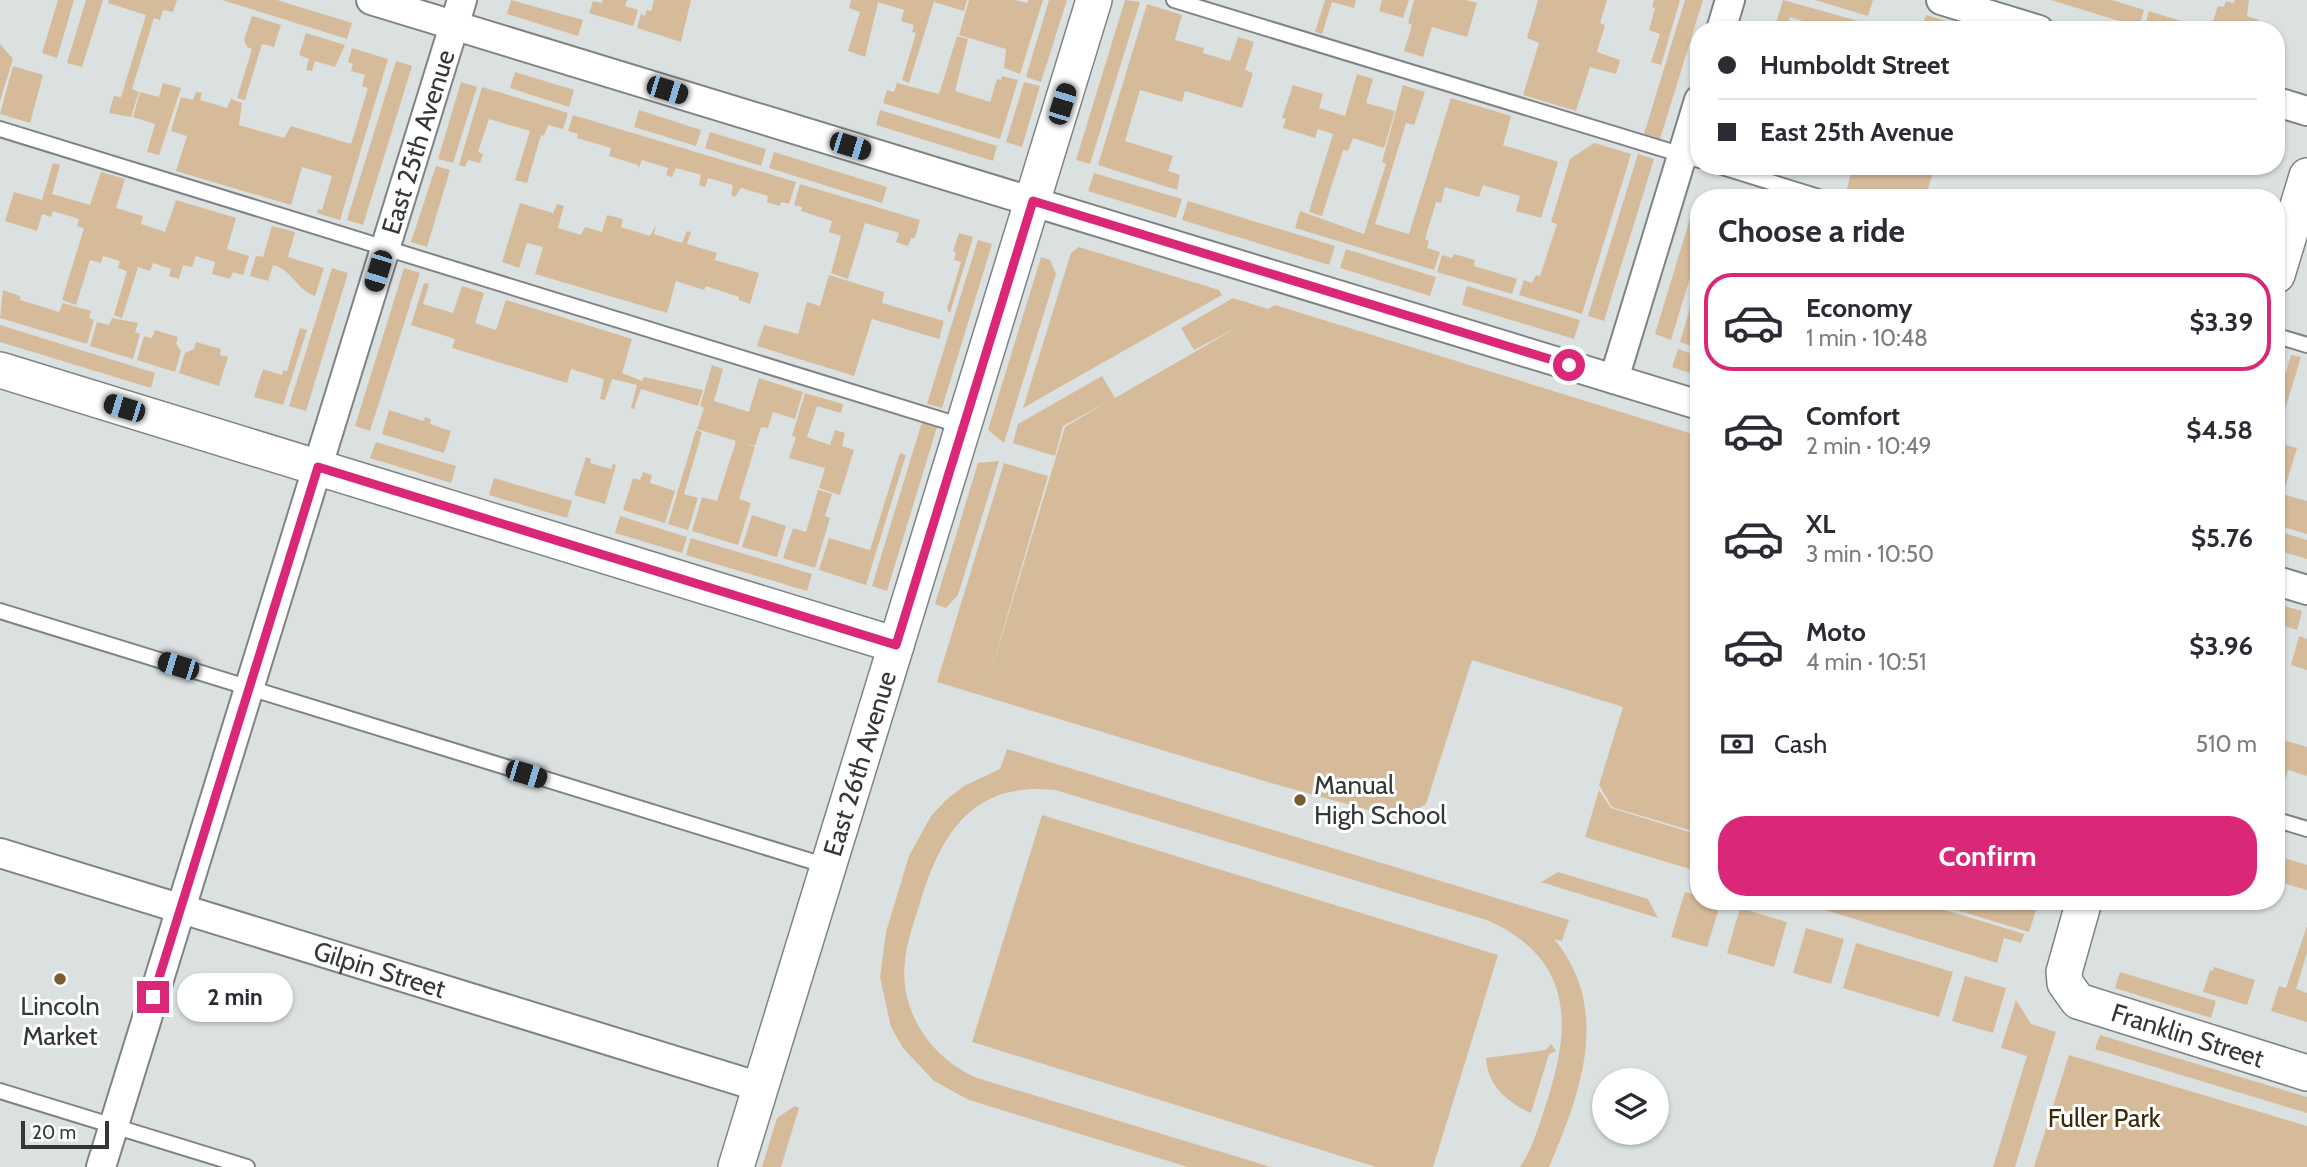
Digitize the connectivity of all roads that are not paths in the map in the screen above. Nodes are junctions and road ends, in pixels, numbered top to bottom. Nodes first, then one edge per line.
1 (371, 0) edge
2 (1094, 0) edge
3 (1174, 0) edge
4 (1730, 0) edge
5 (1941, 0) edge
6 (458, 13) edge
7 (1724, 21) edge
8 (2010, 21) edge
9 (2285, 104) edge
10 (2307, 111) edge
11 (0, 129) edge
12 (1690, 158) edge
13 (1690, 161) edge
14 (1748, 175) edge
15 (2307, 176) edge
16 (1793, 189) edge
17 (1033, 201) junction
18 (386, 246) junction
19 (2285, 249) edge
20 (2285, 338) edge
21 (2307, 345) edge
22 (0, 370) edge
23 (1614, 379) junction
24 (1690, 402) edge
25 (963, 426) junction
26 (318, 467) junction
27 (2285, 583) edge
28 (2307, 590) edge
29 (0, 611) edge
30 (896, 645) junction
31 (249, 688) junction
32 (2285, 822) edge
33 (2307, 829) edge
34 (0, 853) edge
35 (828, 867) junction
36 (181, 909) junction
37 (2081, 910) edge
38 (2307, 1073) edge
39 (761, 1087) junction
40 (0, 1091) edge
41 (114, 1126) junction
42 (101, 1167) edge
43 (247, 1167) edge
44 (736, 1167) edge

1 - 6 street
2 - 17 street, East 26th Avenue
3 - 12 lane
4 - 7 street
5 - 8 street
6 - 17 street
6 - 18 street, East 25th Avenue
9 - 10 street
11 - 18 lane
13 - 23 street
14 - 16 lane
15 - 19 street
17 - 23 street
17 - 25 street, East 26th Avenue
18 - 25 lane
18 - 26 street, East 25th Avenue
20 - 21 lane
22 - 26 street
23 - 24 street
25 - 30 street, East 26th Avenue
26 - 30 street
26 - 31 street, East 25th Avenue
27 - 28 street
29 - 31 lane
30 - 35 street, East 26th Avenue
31 - 35 lane
31 - 36 street, East 25th Avenue
32 - 33 lane
34 - 36 street, Gilpin Street
35 - 39 street, East 26th Avenue
36 - 39 street, Gilpin Street
36 - 41 street, East 25th Avenue
37 - 38 street, Franklin Street
39 - 44 street, East 26th Avenue
40 - 41 lane
41 - 42 street, East 25th Avenue
41 - 43 lane

